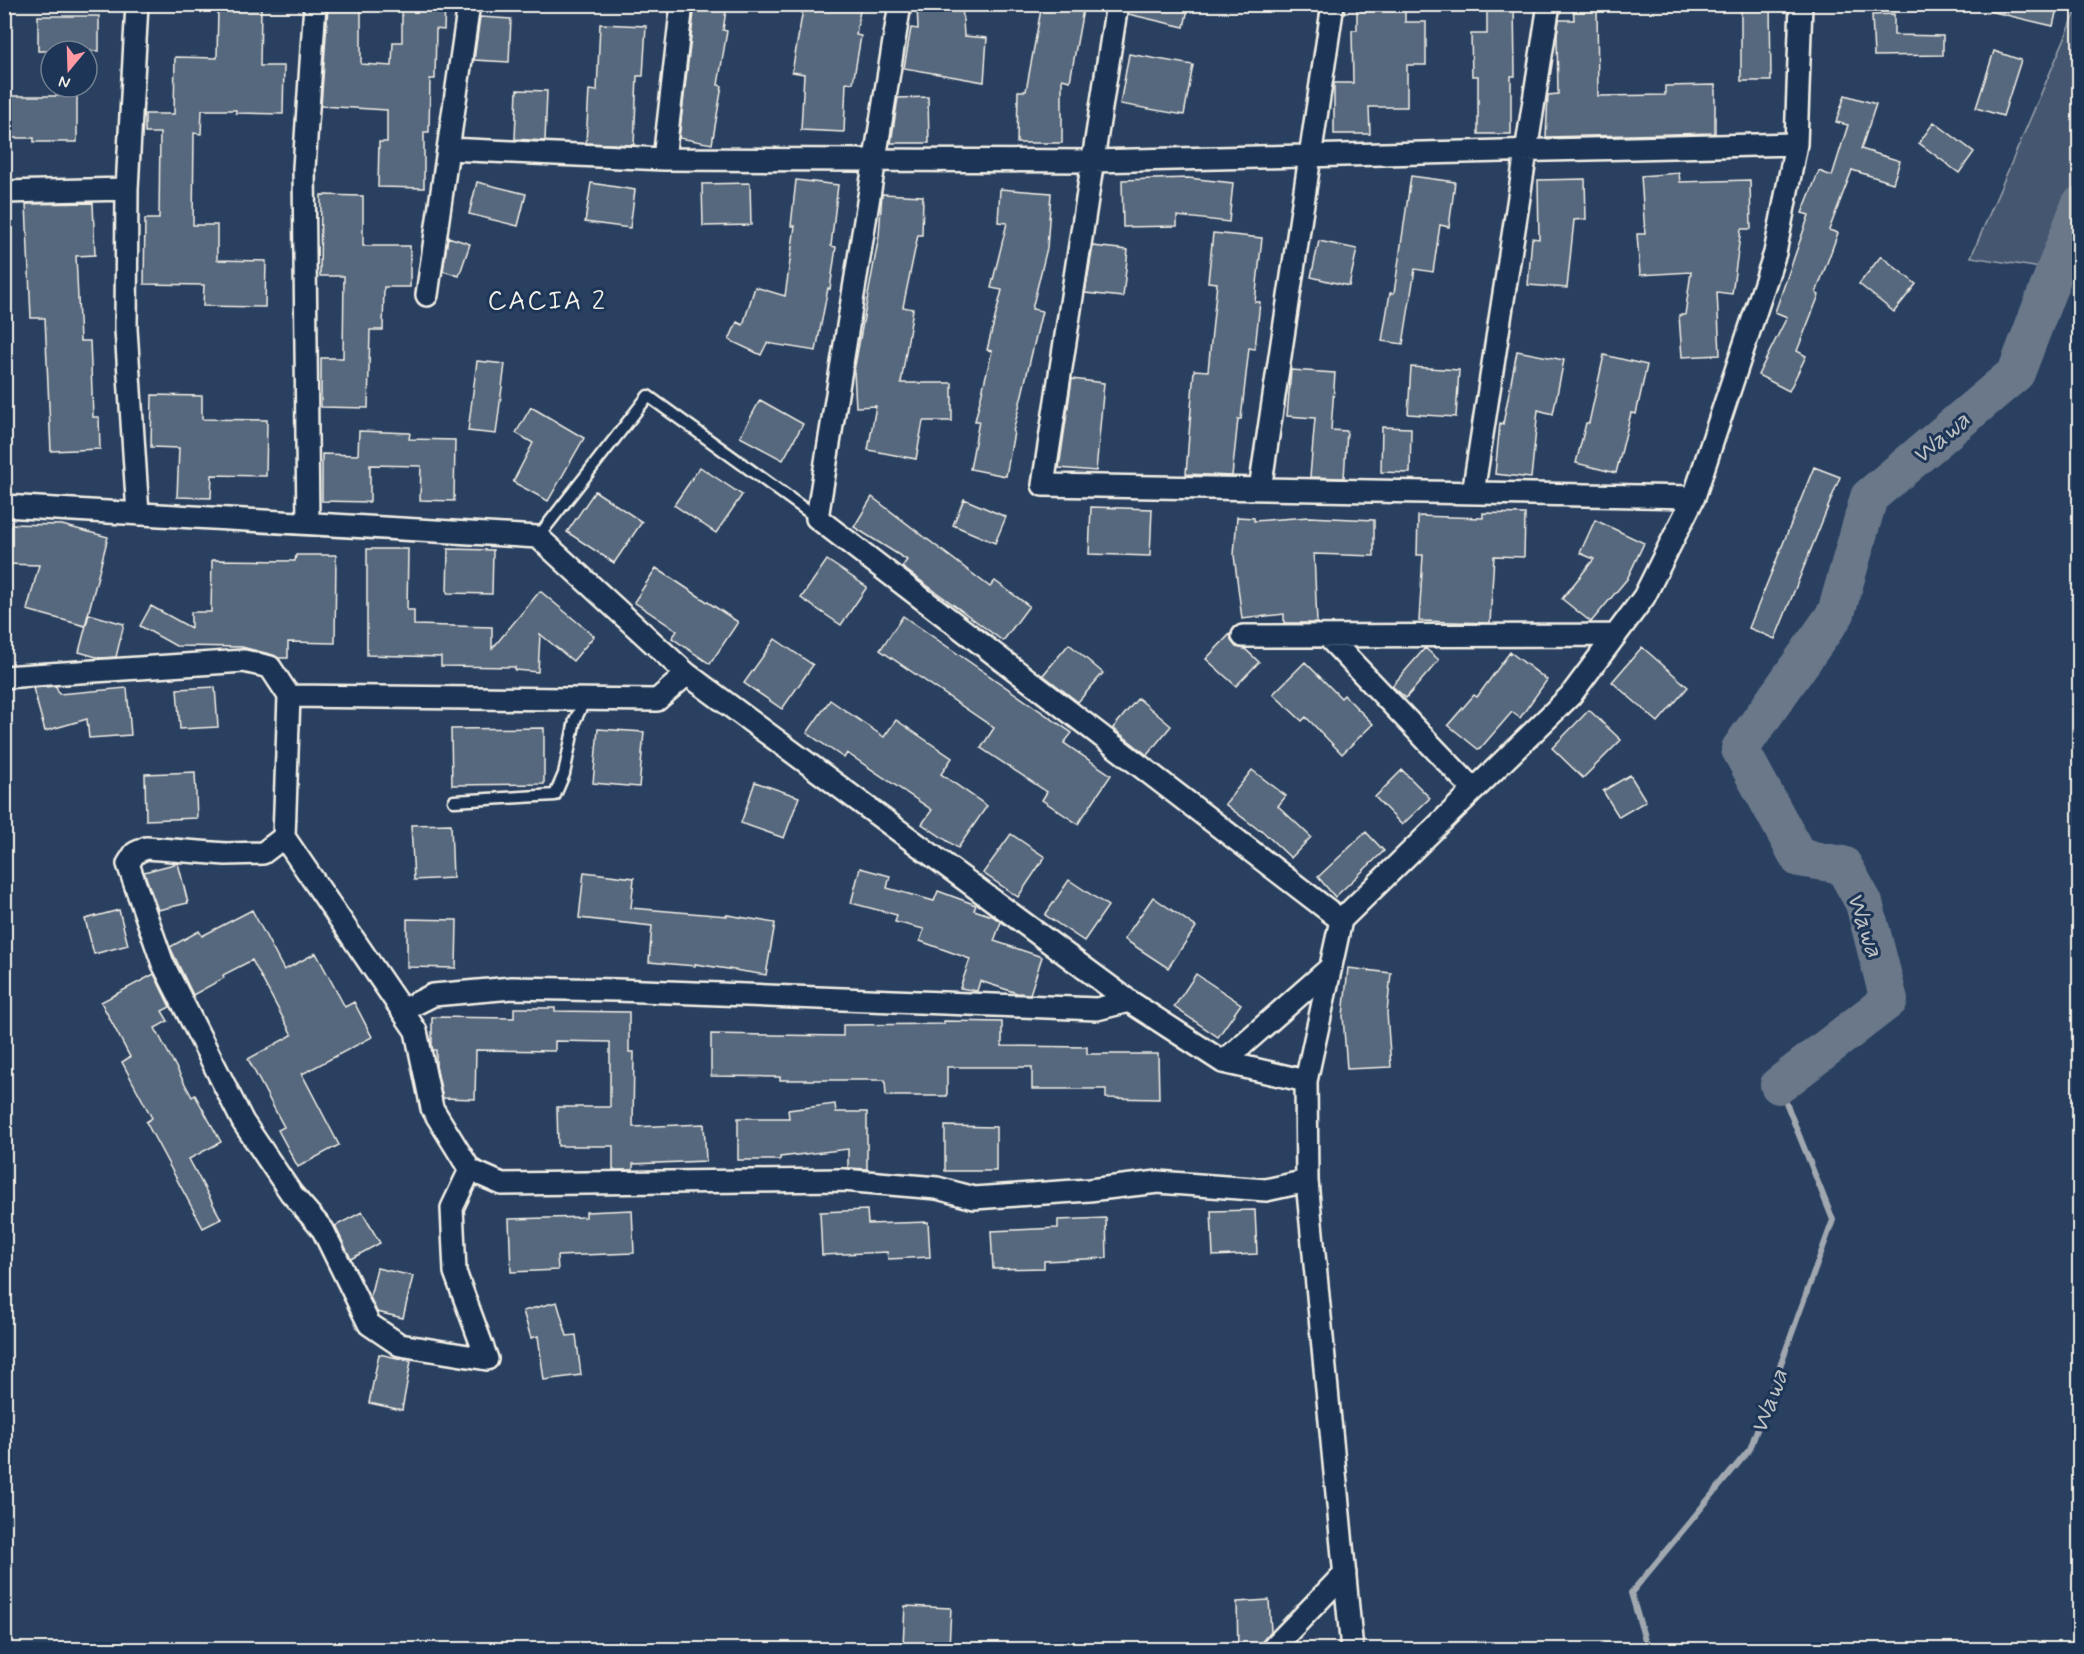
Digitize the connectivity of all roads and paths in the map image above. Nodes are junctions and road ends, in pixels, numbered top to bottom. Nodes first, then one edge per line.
1 (137, 4) edge
2 (315, 4) edge
3 (469, 4) edge
4 (682, 4) edge
5 (900, 4) edge
6 (1117, 4) edge
7 (1333, 4) edge
8 (1549, 4) edge
9 (1802, 4) edge
10 (1796, 144) junction
11 (448, 149) junction
12 (1526, 151) junction
13 (1310, 156) junction
14 (664, 159) junction
15 (876, 160) junction
16 (1093, 161) junction
17 (127, 189) junction
18 (4, 192) edge
19 (427, 295) dead end
20 (1260, 489) junction
21 (1473, 493) junction
22 (1694, 497) junction
23 (4, 506) edge
24 (138, 514) junction
25 (817, 518) junction
26 (308, 524) junction
27 (538, 537) junction
28 (1616, 634) junction
29 (1243, 636) dead end
30 (1327, 636) junction
31 (687, 674) junction
32 (4, 677) edge
33 (289, 696) junction
34 (586, 698) junction
35 (1474, 790) junction
36 (454, 801) dead end
37 (284, 837) junction
38 (1341, 920) junction
39 (1330, 968) junction
40 (1129, 1001) junction
41 (402, 1010) junction
42 (1223, 1062) junction
43 (1306, 1081) junction
44 (470, 1170) junction
45 (1307, 1181) junction
46 (1345, 1573) junction
47 (1270, 1650) edge
48 (1352, 1650) edge

1 - 17 street
2 - 26 street
3 - 11 street
4 - 14 street
5 - 15 street
6 - 16 street
7 - 13 street
8 - 12 street
9 - 10 street
10 - 12 street
10 - 22 street
11 - 14 street
11 - 19 street
12 - 13 street
12 - 21 street
13 - 16 street
13 - 20 street
14 - 15 street
15 - 16 street
15 - 25 street
16 - 20 street
17 - 18 street
17 - 24 street
20 - 21 street
21 - 22 street
22 - 28 street
23 - 24 street
24 - 26 street
25 - 27 lane
25 - 38 street
26 - 27 street
27 - 31 street
28 - 30 street
28 - 35 street
29 - 30 street
30 - 35 street
31 - 34 street
31 - 40 street
32 - 33 street
33 - 34 street
33 - 37 street
34 - 36 lane
35 - 38 street
37 - 41 street
37 - 44 street
38 - 39 street
39 - 42 street
39 - 43 street
40 - 41 street
40 - 42 street
41 - 44 street
42 - 43 street
43 - 45 street
44 - 45 street
45 - 46 street
46 - 47 street
46 - 48 street

